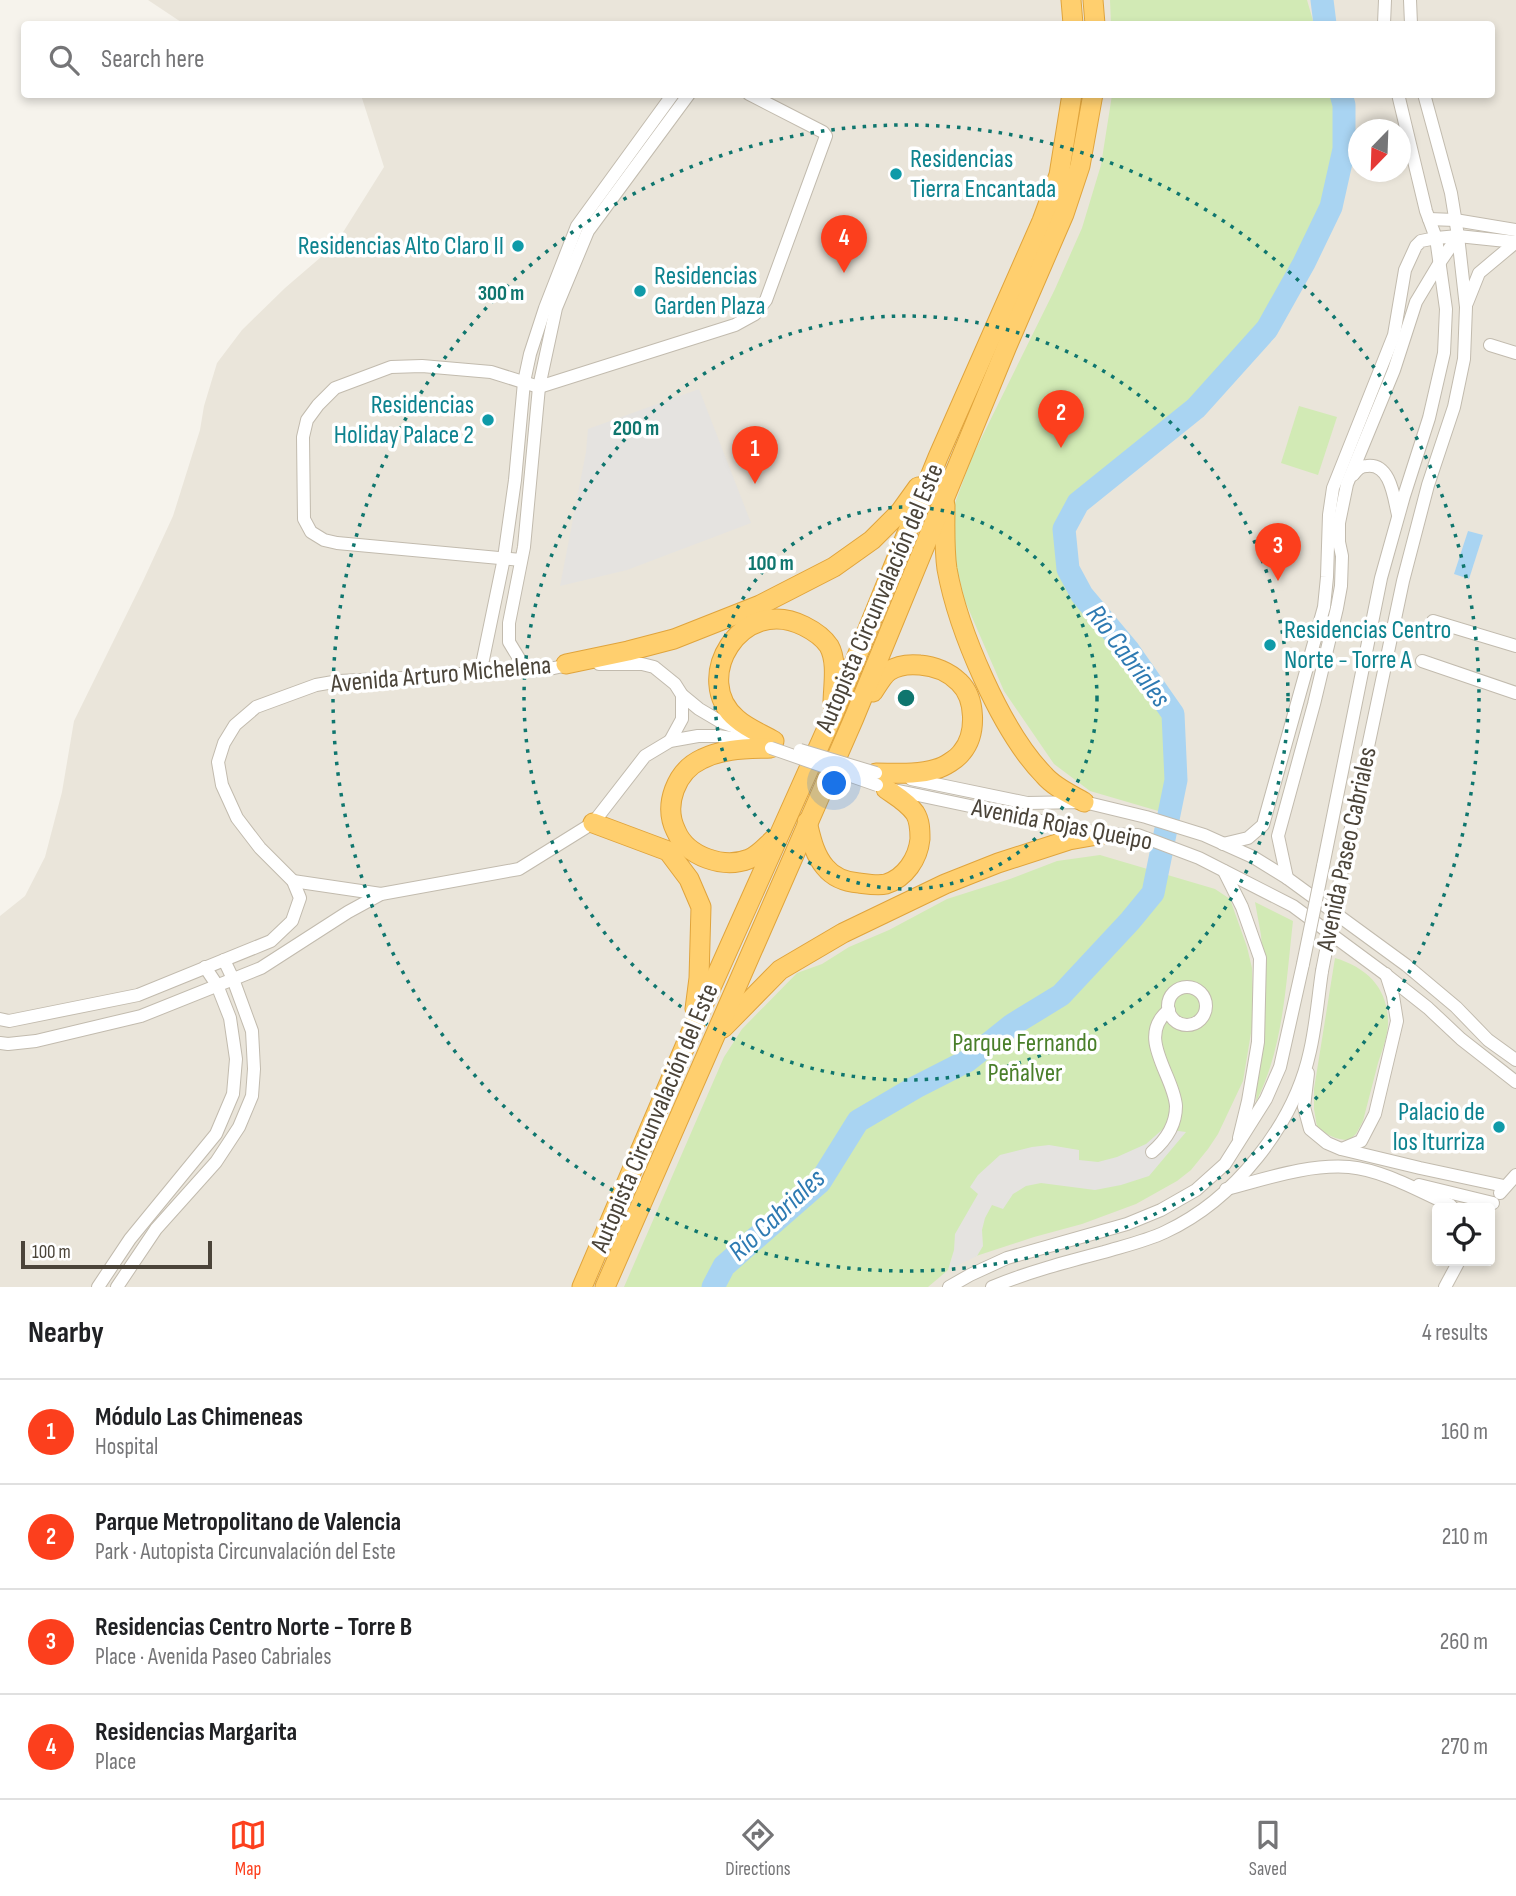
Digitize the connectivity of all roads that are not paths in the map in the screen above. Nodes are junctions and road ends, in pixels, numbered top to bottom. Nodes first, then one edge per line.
1 (1071, 0) edge
2 (1093, 0) edge
3 (1385, 0) edge
4 (1410, 0) edge
5 (1073, 21) edge
6 (1095, 21) edge
7 (1384, 21) edge
8 (1411, 21) edge
9 (670, 98) edge
10 (686, 98) edge
11 (757, 98) edge
12 (1071, 98) edge
13 (1092, 98) edge
14 (1399, 98) edge
15 (1425, 98) edge
16 (1429, 219) junction
17 (1455, 220) junction
18 (1516, 230) edge
19 (1458, 236) junction
20 (1436, 238) junction
21 (1516, 242) edge
22 (1440, 261) junction
23 (1466, 307) junction
24 (1490, 345) dead end
25 (1516, 352) edge
26 (524, 382) junction
27 (539, 387) junction
28 (938, 457) junction
29 (1346, 484) junction
30 (945, 495) junction
31 (1398, 515) junction
32 (503, 558) junction
33 (521, 560) junction
34 (1433, 621) dead end
35 (1516, 646) edge
36 (1422, 661) dead end
37 (566, 664) junction
38 (526, 670) junction
39 (481, 674) junction
40 (1516, 693) edge
41 (682, 695) junction
42 (833, 715) junction
43 (853, 718) junction
44 (670, 741) junction
45 (772, 744) junction
46 (880, 782) junction
47 (1084, 802) junction
48 (807, 822) junction
49 (593, 823) junction
50 (1103, 834) junction
51 (778, 836) junction
52 (1223, 844) junction
53 (1224, 871) junction
54 (1287, 878) junction
55 (293, 881) junction
56 (381, 894) junction
57 (223, 960) junction
58 (205, 967) junction
59 (1385, 974) junction
60 (233, 979) junction
61 (217, 985) junction
62 (1168, 1010) dead end
63 (0, 1019) edge
64 (692, 1030) junction
65 (713, 1039) junction
66 (0, 1043) edge
67 (1310, 1051) junction
68 (1516, 1060) edge
69 (1516, 1082) edge
70 (1237, 1146) junction
71 (1341, 1149) junction
72 (1152, 1153) dead end
73 (1516, 1175) edge
74 (1395, 1179) junction
75 (1504, 1186) junction
76 (1226, 1189) junction
77 (1442, 1203) edge
78 (1484, 1203) edge
79 (1492, 1203) edge
80 (1456, 1266) edge
81 (97, 1287) edge
82 (117, 1287) edge
83 (582, 1287) edge
84 (605, 1287) edge
85 (949, 1287) edge
86 (992, 1287) edge
87 (1445, 1287) edge

1 - 5 highway
2 - 6 highway
3 - 7 street
4 - 8 street
9 - 26 street
10 - 27 street
11 - 27 street
12 - 28 highway, Autopista Circunvalación del Este
13 - 30 highway, Autopista Circunvalación del Este
14 - 16 street, Avenida Paseo Cabriales
15 - 17 street, Avenida Paseo Cabriales
16 - 17 street
16 - 20 street, Avenida Paseo Cabriales
17 - 18 street
17 - 19 street, Avenida Paseo Cabriales
19 - 20 street
19 - 21 street
19 - 22 street, Avenida Paseo Cabriales
19 - 23 street, Avenida Paseo Cabriales
20 - 22 street, Avenida Paseo Cabriales
20 - 52 street
21 - 23 street
22 - 29 street, Avenida Paseo Cabriales
22 - 31 street, Avenida Paseo Cabriales
23 - 67 street, Avenida Paseo Cabriales, bridge
24 - 25 street
26 - 27 street
26 - 32 street
26 - 32 street
27 - 33 street
28 - 37 highway
28 - 42 highway, Autopista Circunvalación del Este
29 - 31 street
29 - 54 street, Avenida Paseo Cabriales
30 - 43 highway, Autopista Circunvalación del Este
30 - 47 highway
31 - 70 street, Avenida Paseo Cabriales, bridge
32 - 33 street
32 - 39 street
33 - 38 street
34 - 35 street
36 - 40 street
37 - 38 street, Avenida Arturo Michelena
37 - 41 street, Avenida Arturo Michelena
38 - 39 street, Avenida Arturo Michelena
39 - 55 street, Avenida Arturo Michelena
41 - 44 street
41 - 45 street, Avenida Rojas Queipo
42 - 45 highway
42 - 51 highway, Autopista Circunvalación del Este
43 - 46 highway
43 - 48 highway, Autopista Circunvalación del Este
44 - 45 street, Avenida Rojas Queipo
44 - 49 street
45 - 46 street, Avenida Rojas Queipo, bridge
45 - 51 highway
46 - 47 street, Avenida Rojas Queipo
46 - 48 highway
46 - 50 street, Avenida Rojas Queipo
47 - 52 street, Avenida Rojas Queipo
48 - 65 highway, Autopista Circunvalación del Este
49 - 56 street
49 - 64 highway
50 - 53 street, Avenida Rojas Queipo
50 - 65 highway
51 - 64 highway, Autopista Circunvalación del Este
52 - 54 street, Avenida Rojas Queipo
53 - 59 street, Avenida Rojas Queipo
53 - 70 street
54 - 68 street, Avenida Rojas Queipo
55 - 56 street
55 - 57 street
56 - 60 street
57 - 58 street
57 - 60 street
58 - 61 street
58 - 63 street
59 - 69 street, Avenida Rojas Queipo
59 - 71 street
60 - 61 street
60 - 82 street
61 - 66 street
61 - 81 street
62 - 72 street
64 - 83 highway, Autopista Circunvalación del Este
65 - 84 highway, Autopista Circunvalación del Este
67 - 71 street
67 - 76 street, Avenida Paseo Cabriales
70 - 85 street, Avenida Paseo Cabriales
71 - 75 street
73 - 75 street
74 - 76 street
74 - 77 street
74 - 78 street
75 - 79 street
76 - 86 street, Avenida Paseo Cabriales
80 - 87 street

